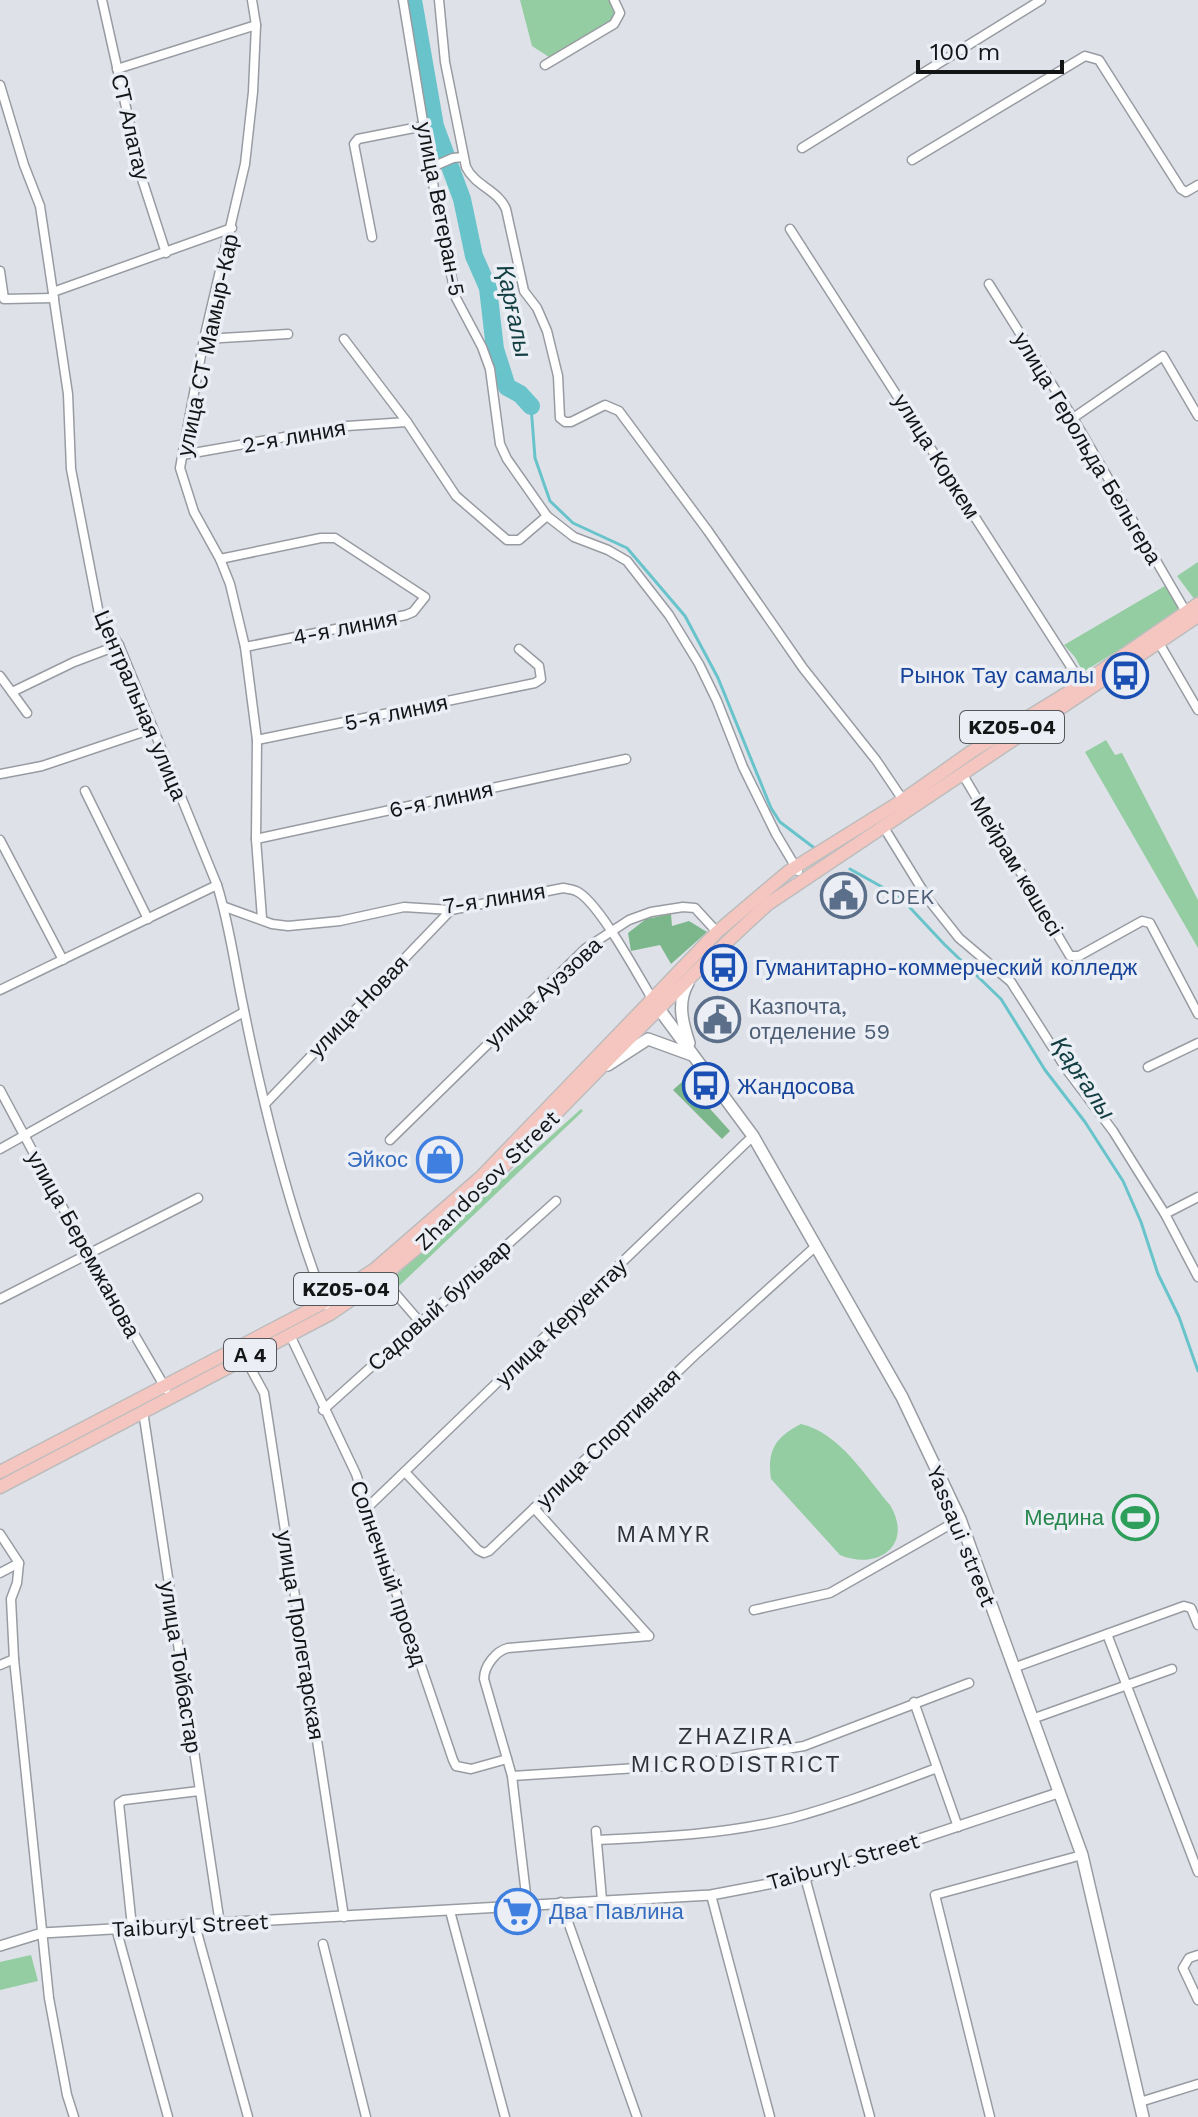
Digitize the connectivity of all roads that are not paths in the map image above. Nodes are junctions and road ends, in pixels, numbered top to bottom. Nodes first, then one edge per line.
1 (102, 0) edge
2 (252, 0) edge
3 (403, 0) edge
4 (439, 0) edge
5 (614, 0) edge
6 (1041, 0) edge
7 (1024, 4) edge
8 (256, 25) junction
9 (545, 65) dead end
10 (117, 69) junction
11 (0, 85) edge
12 (424, 126) junction
13 (802, 148) dead end
14 (458, 158) junction
15 (912, 160) dead end
16 (430, 168) junction
17 (1198, 185) edge
18 (232, 228) junction
19 (790, 229) dead end
20 (372, 237) dead end
21 (166, 253) junction
22 (0, 271) edge
23 (989, 284) dead end
24 (54, 295) junction
25 (288, 334) dead end
26 (204, 339) junction
27 (344, 339) dead end
28 (1198, 416) edge
29 (1073, 418) junction
30 (407, 422) junction
31 (182, 455) junction
32 (547, 516) junction
33 (220, 559) junction
34 (1198, 604) edge
35 (1194, 616) edge
36 (119, 645) junction
37 (245, 647) junction
38 (1162, 648) junction
39 (519, 649) dead end
40 (0, 676) edge
41 (1082, 684) junction
42 (12, 692) junction
43 (1198, 710) edge
44 (27, 713) dead end
45 (152, 729) junction
46 (257, 740) junction
47 (626, 759) dead end
48 (0, 774) edge
49 (963, 775) junction
50 (85, 791) dead end
51 (903, 800) junction
52 (883, 826) junction
53 (256, 839) junction
54 (0, 840) edge
55 (816, 862) junction
56 (795, 867) junction
57 (803, 878) junction
58 (217, 885) junction
59 (225, 907) junction
60 (451, 910) junction
61 (262, 918) junction
62 (148, 919) junction
63 (611, 930) junction
64 (717, 932) junction
65 (63, 960) junction
66 (706, 960) junction
67 (0, 990) edge
68 (656, 1004) junction
69 (244, 1012) junction
70 (1198, 1014) edge
71 (1198, 1043) edge
72 (693, 1055) junction
73 (1148, 1067) dead end
74 (600, 1069) junction
75 (0, 1090) edge
76 (266, 1103) junction
77 (23, 1136) junction
78 (753, 1136) junction
79 (390, 1140) dead end
80 (0, 1149) edge
81 (1198, 1197) edge
82 (198, 1198) dead end
83 (556, 1201) dead end
84 (1165, 1214) junction
85 (816, 1246) junction
86 (87, 1253) junction
87 (1198, 1277) edge
88 (382, 1278) junction
89 (0, 1299) edge
90 (328, 1308) junction
91 (420, 1322) junction
92 (290, 1335) junction
93 (245, 1358) junction
94 (167, 1391) junction
95 (323, 1410) junction
96 (143, 1411) junction
97 (0, 1472) edge
98 (405, 1472) junction
99 (0, 1487) edge
100 (368, 1507) junction
101 (534, 1508) junction
102 (960, 1519) junction
103 (0, 1534) edge
104 (19, 1563) junction
105 (0, 1573) edge
106 (754, 1610) dead end
107 (1198, 1625) edge
108 (1107, 1634) junction
109 (14, 1659) junction
110 (0, 1665) edge
111 (1013, 1668) junction
112 (1172, 1669) dead end
113 (969, 1683) dead end
114 (1127, 1684) junction
115 (914, 1702) junction
116 (1032, 1719) junction
117 (507, 1759) junction
118 (937, 1768) junction
119 (512, 1776) junction
120 (199, 1791) junction
121 (1058, 1793) junction
122 (958, 1827) junction
123 (1082, 1855) junction
124 (1198, 1872) edge
125 (805, 1877) junction
126 (711, 1895) junction
127 (602, 1900) junction
128 (561, 1902) junction
129 (527, 1903) junction
130 (450, 1911) junction
131 (344, 1917) junction
132 (220, 1924) junction
133 (195, 1925) junction
134 (132, 1927) junction
135 (116, 1928) junction
136 (42, 1933) junction
137 (323, 1944) dead end
138 (0, 1946) edge
139 (1198, 1955) edge
140 (1198, 2000) edge
141 (1198, 2084) edge
142 (1140, 2102) junction
143 (74, 2117) edge
144 (168, 2117) edge
145 (248, 2117) edge
146 (366, 2117) edge
147 (505, 2117) edge
148 (637, 2117) edge
149 (770, 2117) edge
150 (870, 2117) edge
151 (990, 2117) edge
152 (1143, 2117) edge

1 - 10 street, СТ Алатау
2 - 8 street, улица СТ Мамыр-Кар
3 - 12 street, улица Ветеран-5
4 - 14 street
5 - 9 street
6 - 7 street
7 - 13 street
8 - 10 street
8 - 18 street, улица СТ Мамыр-Кар
10 - 21 street, СТ Алатау
11 - 24 street, Центральная улица
12 - 16 street, улица Ветеран-5
12 - 20 street
14 - 16 street
14 - 51 street
15 - 17 street
16 - 32 street, улица Ветеран-5
18 - 21 street
18 - 26 street, улица СТ Мамыр-Кар
19 - 41 street, улица Коркем
21 - 24 street
22 - 24 street
23 - 29 street, улица Герольда Бельгера
24 - 36 street, Центральная улица
25 - 26 street
26 - 31 street, улица СТ Мамыр-Кар
27 - 30 street
28 - 29 street
29 - 35 street, улица Герольда Бельгера
30 - 31 street, 2-я линия
30 - 32 street
31 - 33 street, улица СТ Мамыр-Кар
32 - 56 street, улица Ветеран-5
33 - 37 street, улица СТ Мамыр-Кар
33 - 37 street, 4-я линия
34 - 35 main road, KZ05-04
35 - 38 main road, KZ05-04
35 - 41 main road, KZ05-04
36 - 42 street
36 - 45 street, Центральная улица
37 - 46 street, улица СТ Мамыр-Кар
38 - 43 street
38 - 49 main road, KZ05-04
39 - 46 street, 5-я линия
40 - 42 street
41 - 51 main road, KZ05-04
42 - 44 street
45 - 48 street
45 - 58 street, Центральная улица
46 - 53 street, улица СТ Мамыр-Кар
47 - 53 street, 6-я линия
49 - 52 main road, KZ05-04
49 - 70 street, Мейрам көшесі
50 - 62 street
51 - 55 main road, KZ05-04
52 - 55 main road, KZ05-04
52 - 84 street
53 - 61 street, улица СТ Мамыр-Кар
54 - 65 street
55 - 56 main road, KZ05-04
55 - 57 main road, KZ05-04
56 - 57 street, улица Ветеран-5
56 - 64 main road, KZ05-04
57 - 66 main road, KZ05-04
58 - 59 street, Центральная улица
58 - 62 street
59 - 61 street, 7-я линия
59 - 69 street, Центральная улица
60 - 61 street, 7-я линия
60 - 63 street, 7-я линия
60 - 76 street, улица Новая
62 - 65 street
63 - 64 street, улица Ауэзова
63 - 68 street, 7-я линия
63 - 79 street, улица Ауэзова
64 - 68 main road, KZ05-04
65 - 67 street
66 - 68 main road, KZ05-04
66 - 72 main road
68 - 72 main road, Yassaui street
68 - 74 main road, Zhandosov Street / KZ05-04
68 - 90 main road, Zhandosov Street / KZ05-04
69 - 76 street, Центральная улица
69 - 77 street
71 - 73 street
72 - 74 main road
72 - 78 main road, Yassaui street
74 - 88 main road, Zhandosov Street / KZ05-04
75 - 77 street, улица Беремжанова
76 - 90 street, Центральная улица
77 - 80 street
77 - 86 street, улица Беремжанова
78 - 85 main road, Yassaui street
78 - 98 street, улица Керуентау
81 - 84 street
82 - 86 street
83 - 91 street, Садовый бульвар
84 - 87 street
85 - 101 street, улица Спортивная
85 - 102 main road, Yassaui street
86 - 89 street
86 - 94 street, улица Беремжанова
88 - 90 main road, Zhandosov Street / А 4
88 - 91 street
90 - 92 main road, Zhandosov Street / А 4
90 - 94 main road, Zhandosov Street / KZ05-04
91 - 95 street, Садовый бульвар
92 - 93 main road, Zhandosov Street / А 4
92 - 95 street, Солнечный проезд
93 - 94 main road, Zhandosov Street / А 4
93 - 131 street, улица Пролетарская
94 - 96 main road, Zhandosov Street / А 4
94 - 97 main road, Zhandosov Street / KZ05-04
95 - 100 street, Солнечный проезд
96 - 99 main road, Zhandosov Street
96 - 120 street, улица Тойбастар
98 - 100 street, улица Керуентау
98 - 101 street, улица Спортивная
100 - 117 street, Солнечный проезд
101 - 117 street
102 - 106 street
102 - 111 main road, Yassaui street
103 - 104 street
104 - 105 street
104 - 109 street
107 - 108 street
108 - 111 street
108 - 114 street
109 - 110 street
109 - 136 street
111 - 116 main road, Yassaui street
112 - 114 street
113 - 115 street
114 - 116 street
114 - 124 street
115 - 118 street
115 - 119 street
116 - 121 main road, Yassaui street
117 - 119 street
118 - 122 street
118 - 127 street
119 - 129 street
120 - 132 street, улица Тойбастар
120 - 134 street
121 - 122 street, Taiburyl Street
121 - 123 main road, Yassaui street
122 - 125 street, Taiburyl Street
123 - 142 main road, Yassaui street
123 - 151 street
125 - 126 street, Taiburyl Street
125 - 150 street
126 - 127 street, Taiburyl Street
126 - 149 street
127 - 128 street, Taiburyl Street
128 - 129 street, Taiburyl Street
128 - 148 street
129 - 130 street, Taiburyl Street
130 - 131 street, Taiburyl Street
130 - 147 street
131 - 132 street, Taiburyl Street
132 - 133 street, Taiburyl Street
133 - 134 street, Taiburyl Street
133 - 145 street
134 - 135 street, Taiburyl Street
135 - 136 street, Taiburyl Street
135 - 144 street
136 - 138 street, Taiburyl Street
136 - 143 street
137 - 146 street
139 - 140 street
141 - 142 street
142 - 152 main road, Yassaui street

